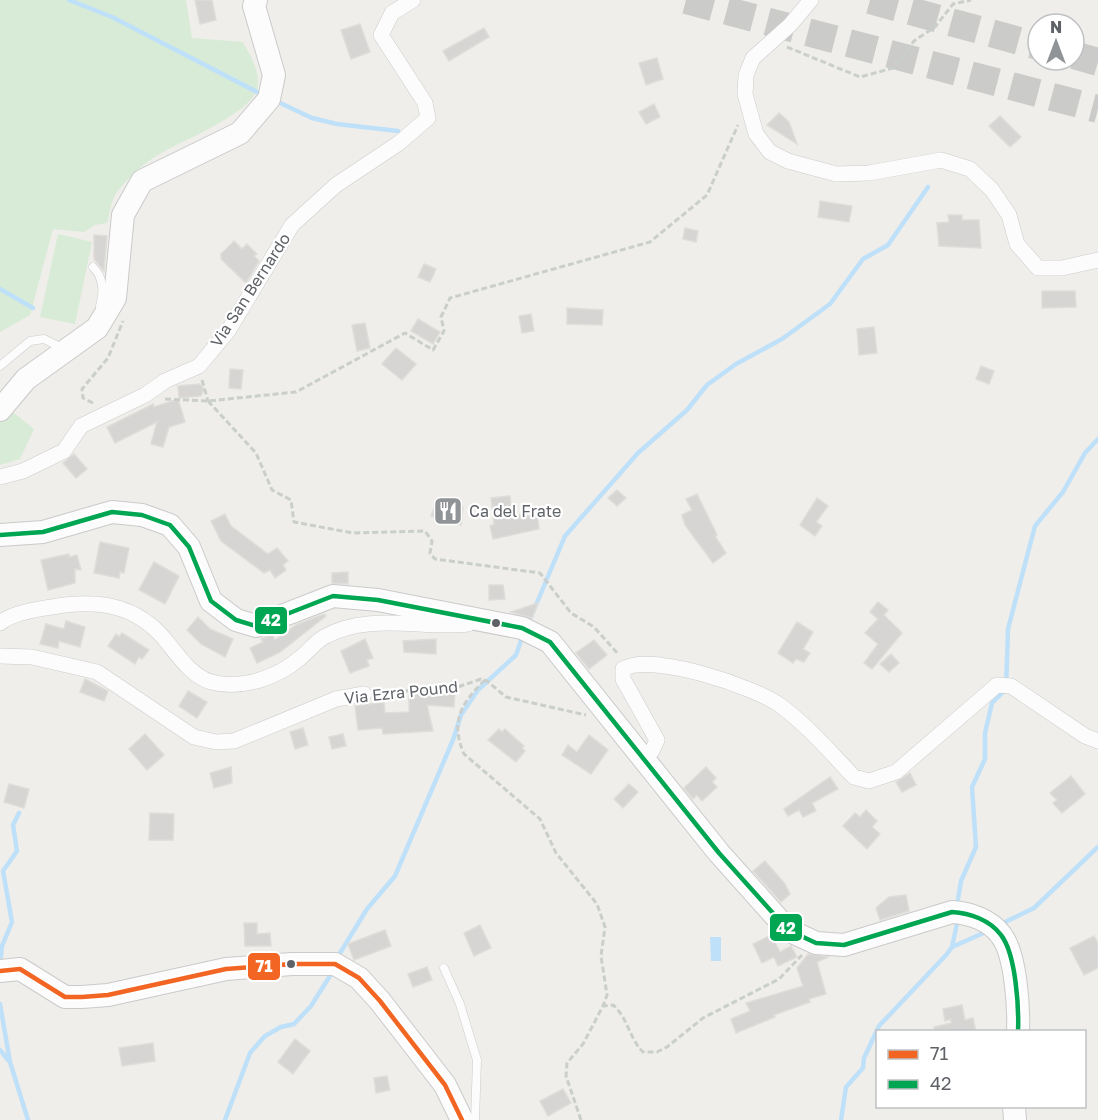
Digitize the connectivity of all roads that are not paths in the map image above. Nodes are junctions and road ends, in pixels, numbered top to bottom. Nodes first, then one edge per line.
1 (256, 0) edge
2 (413, 0) edge
3 (811, 0) edge
4 (1098, 260) edge
5 (93, 267) dead end
6 (88, 335) junction
7 (66, 351) junction
8 (0, 366) edge
9 (0, 410) edge
10 (0, 477) edge
11 (0, 535) edge
12 (492, 622) junction
13 (0, 623) edge
14 (0, 656) edge
15 (364, 694) road end
16 (1098, 741) edge
17 (644, 757) junction
18 (444, 968) dead end
19 (0, 971) edge
20 (1018, 1030) edge
21 (462, 1120) edge
22 (475, 1120) edge

1 - 6 street
2 - 10 street, Via San Bernardo
3 - 4 street
5 - 6 lane
6 - 7 street
7 - 8 lane
7 - 9 street
11 - 12 street
12 - 13 street
12 - 17 street
14 - 15 street, Via Ezra Pound
16 - 17 street
17 - 20 street
18 - 22 lane
19 - 21 street

